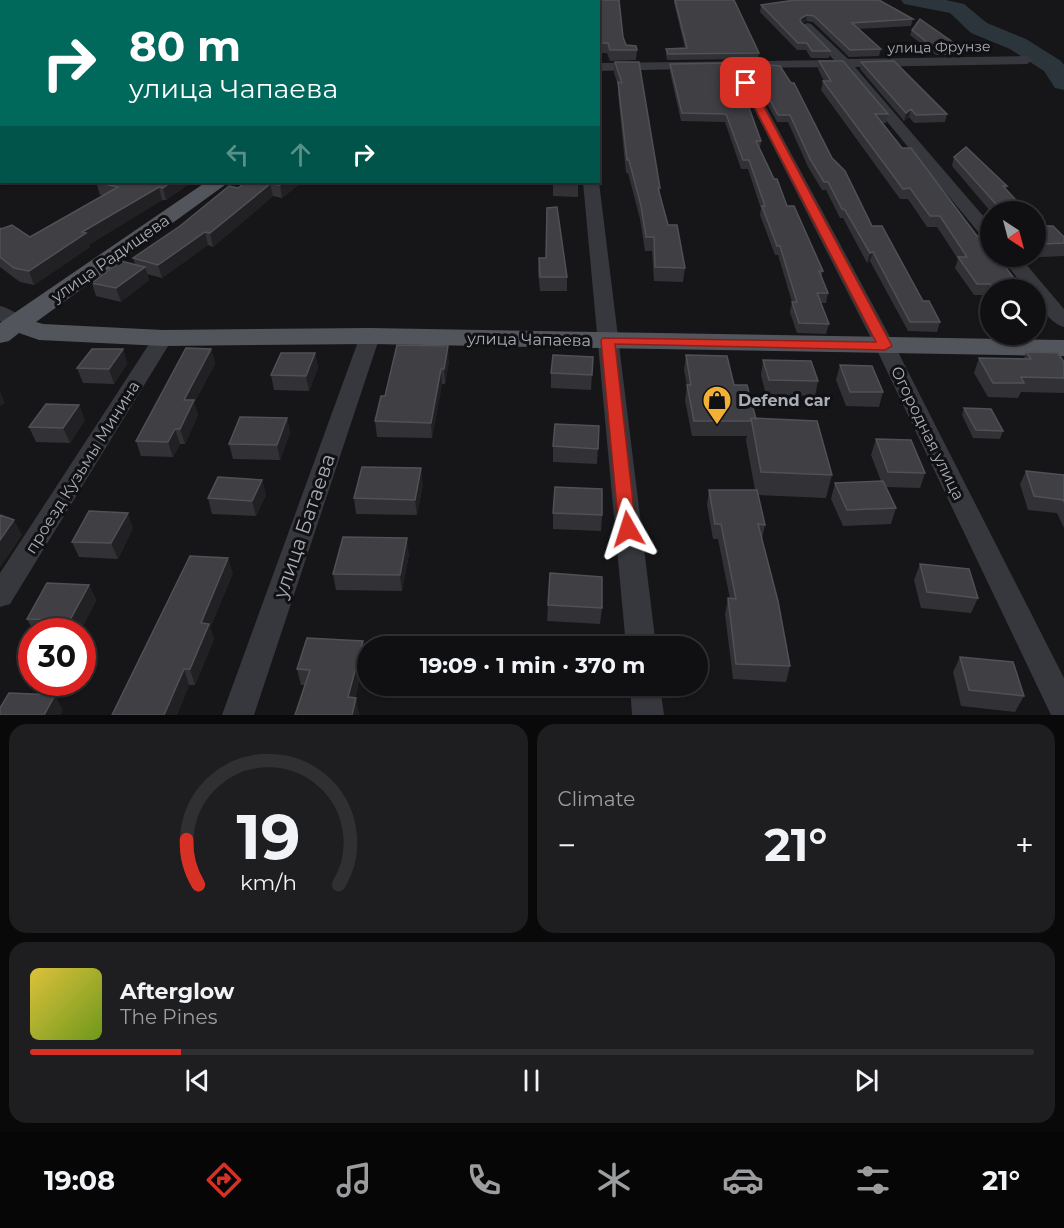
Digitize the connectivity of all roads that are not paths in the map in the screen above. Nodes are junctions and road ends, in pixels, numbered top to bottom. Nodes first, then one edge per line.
1 (807, 26) edge
2 (1027, 60) dead end
3 (736, 63) junction
4 (846, 64) junction
5 (600, 67) edge
6 (217, 183) edge
7 (591, 183) edge
8 (980, 223) edge
9 (1018, 267) edge
10 (1064, 321) edge
11 (5, 323) edge
12 (370, 336) junction
13 (164, 338) junction
14 (608, 340) junction
15 (885, 346) junction
16 (1064, 348) edge
17 (0, 596) edge
18 (639, 636) edge
19 (646, 696) edge
20 (1064, 710) edge
21 (238, 715) edge
22 (648, 715) edge

1 - 4 street
2 - 4 street, улица Фрунзе
3 - 4 street, улица Фрунзе
3 - 5 street, улица Фрунзе
3 - 15 street, Огородная улица
4 - 8 street
6 - 11 main road, улица Радищева
7 - 14 street
9 - 10 street
11 - 13 main road, улица Чапаева
12 - 13 main road, улица Чапаева
12 - 14 main road, улица Чапаева
12 - 21 street, улица Батаева
13 - 17 street, проезд Кузьмы Минина
14 - 15 main road, улица Чапаева
14 - 18 street
15 - 16 main road, улица Чапаева
15 - 20 street, Огородная улица
19 - 22 street

